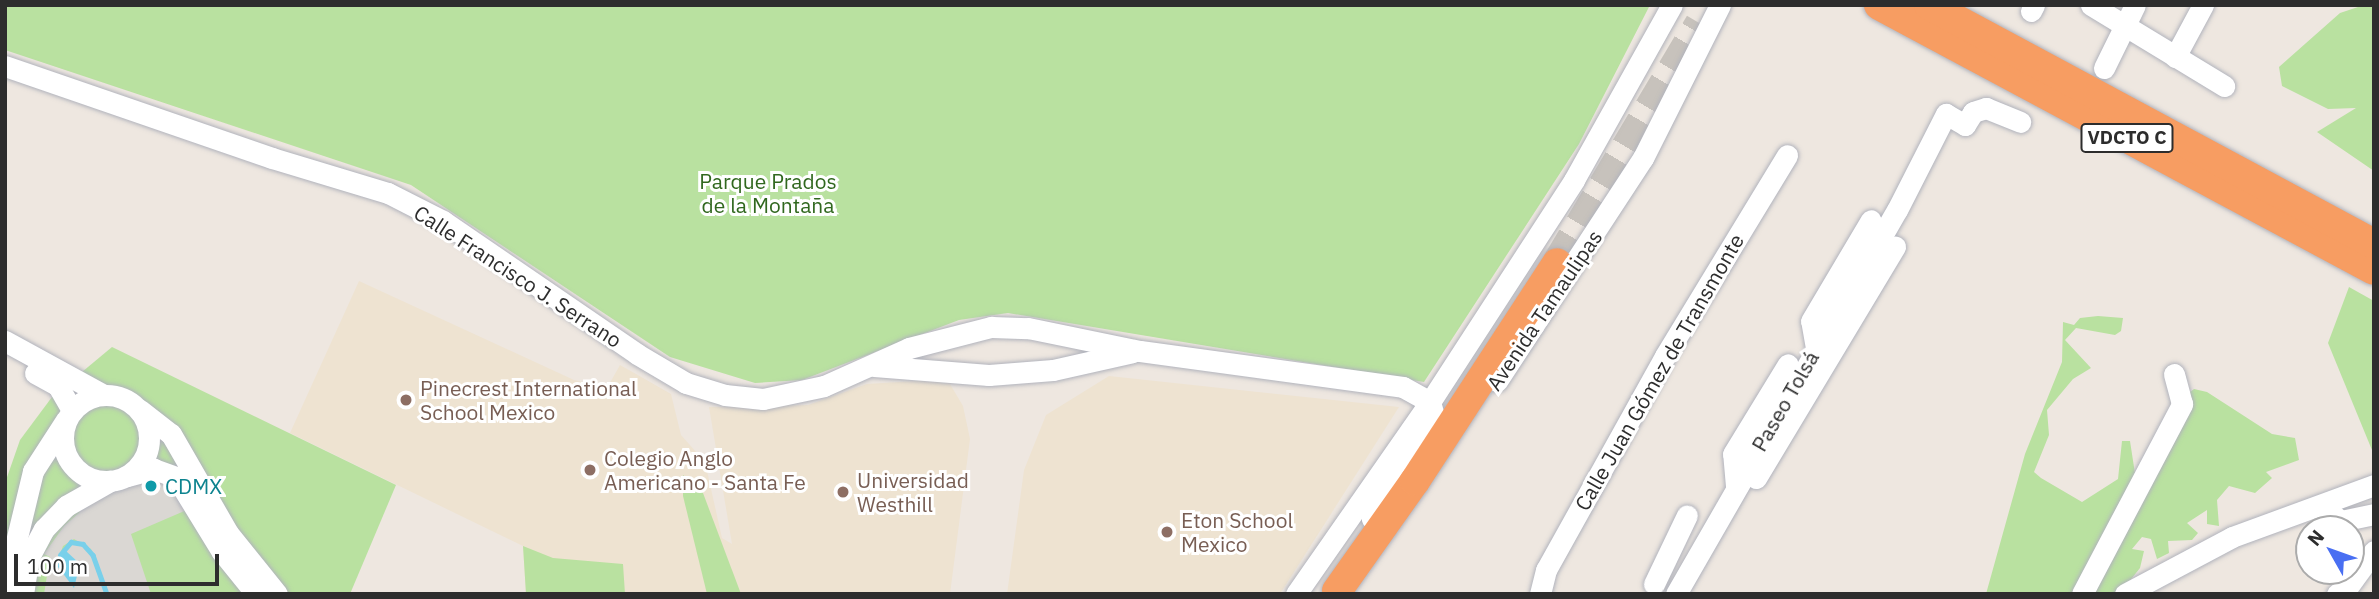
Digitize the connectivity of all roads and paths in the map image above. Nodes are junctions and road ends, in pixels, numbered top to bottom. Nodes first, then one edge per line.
1 (1672, 5) edge
2 (1720, 5) edge
3 (1879, 5) edge
4 (1929, 5) edge
5 (2091, 5) edge
6 (2135, 5) edge
7 (2203, 5) edge
8 (2124, 28) junction
9 (2175, 57) junction
10 (5, 66) edge
11 (2104, 68) dead end
12 (2224, 86) dead end
13 (2020, 122) dead end
14 (1787, 155) dead end
15 (1871, 220) dead end
16 (2374, 244) edge
17 (1895, 247) dead end
18 (1557, 263) tunnel mouth
19 (2374, 270) edge
20 (5, 341) edge
21 (1816, 348) junction
22 (1140, 351) junction
23 (5, 357) edge
24 (868, 365) junction
25 (1788, 365) dead end
26 (2174, 374) dead end
27 (102, 394) junction
28 (1430, 402) junction
29 (139, 409) junction
30 (70, 414) junction
31 (116, 479) junction
32 (2374, 485) edge
33 (1736, 486) junction
34 (2323, 507) junction
35 (2374, 513) edge
36 (1687, 515) dead end
37 (1721, 519) junction
38 (2374, 551) edge
39 (5, 587) edge
40 (1653, 589) edge
41 (1682, 591) edge
42 (1336, 593) edge
43 (23, 594) edge
44 (256, 594) edge
45 (277, 594) edge
46 (1296, 594) edge
47 (1540, 594) edge
48 (2082, 594) edge
49 (2125, 594) edge
50 (2337, 594) edge

1 - 28 street, Avenida Tamaulipas
2 - 42 street, Avenida Tamaulipas
3 - 19 highway, VDCTO C
4 - 16 highway, VDCTO C
5 - 8 street
6 - 8 street
7 - 9 street
8 - 9 street
8 - 11 street
9 - 12 street
10 - 24 street, Calle Francisco J. Serrano
13 - 21 street, Paseo Tolsá
14 - 47 street, Calle Juan Gómez de Transmonte
15 - 21 street
17 - 37 street
18 - 42 highway
20 - 27 street
21 - 33 street, Paseo Tolsá
22 - 24 street, Calle Francisco J. Serrano
22 - 24 street, Calle Francisco J. Serrano
22 - 28 street, Calle Francisco J. Serrano
23 - 30 street
25 - 33 street
26 - 48 street
27 - 29 street
27 - 30 street
28 - 42 street
28 - 46 street, Avenida Tamaulipas
29 - 31 street
29 - 45 street
30 - 31 street
30 - 39 street
31 - 43 street
31 - 44 street
32 - 34 street
33 - 37 street, Paseo Tolsá
34 - 35 street
34 - 49 street
36 - 40 street
37 - 41 street, Paseo Tolsá
38 - 50 street
40 - 41 street

